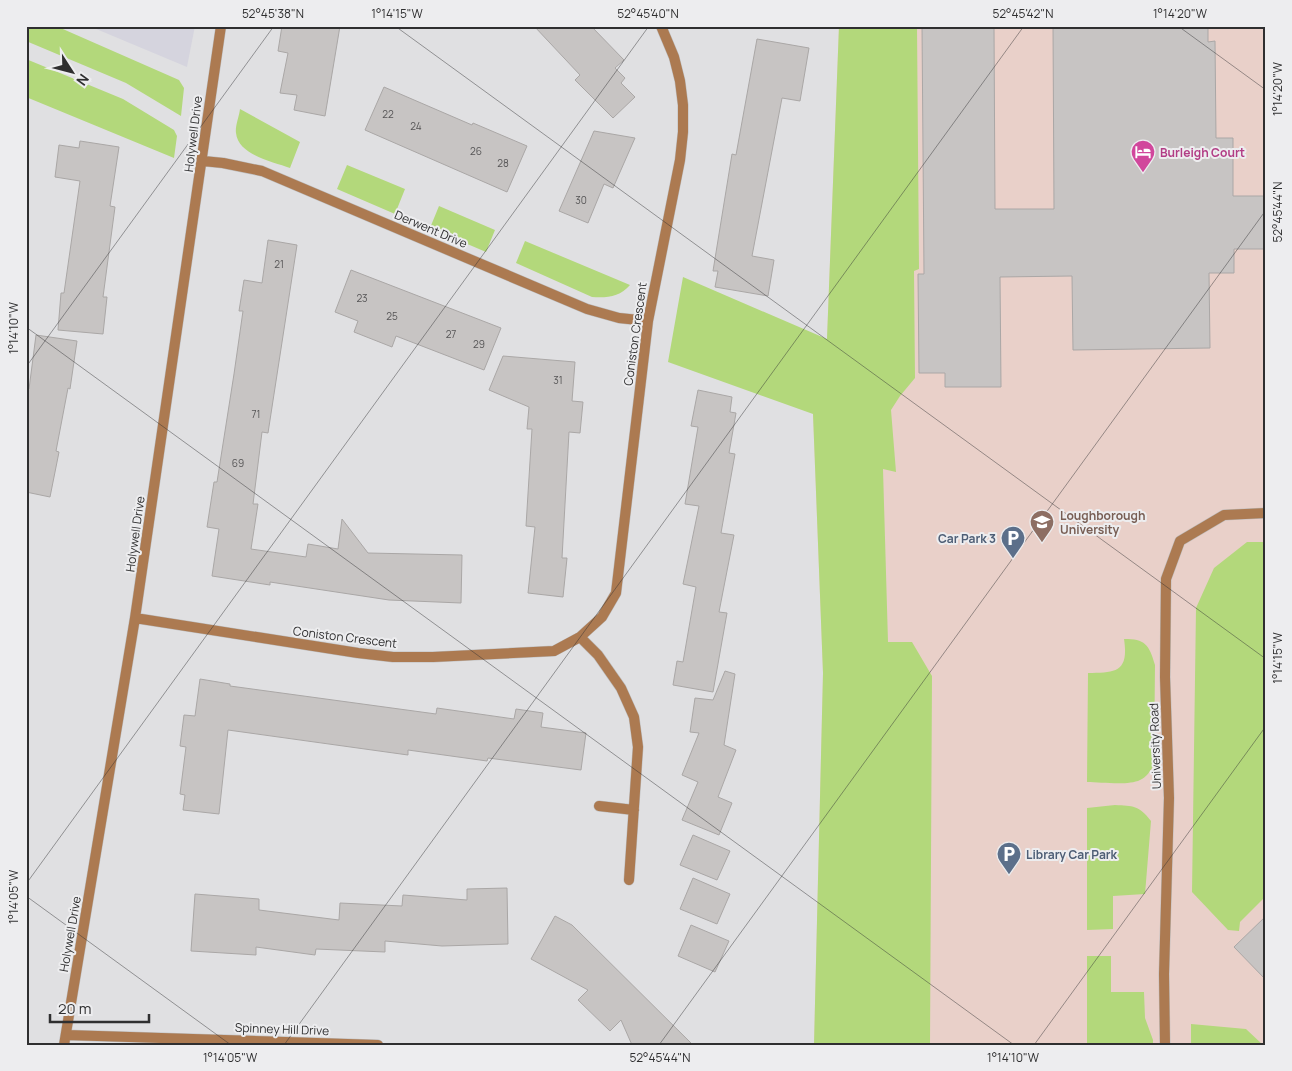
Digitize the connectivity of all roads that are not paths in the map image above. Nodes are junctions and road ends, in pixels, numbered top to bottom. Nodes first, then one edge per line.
1 (221, 26) edge
2 (661, 26) edge
3 (203, 161) junction
4 (648, 321) junction
5 (1266, 513) edge
6 (135, 618) junction
7 (580, 637) junction
8 (599, 806) dead end
9 (634, 810) junction
10 (629, 880) dead end
11 (65, 1040) edge
12 (378, 1045) edge
13 (1165, 1045) edge

1 - 3 street, Holywell Drive
2 - 4 street, Coniston Crescent
3 - 4 street, Derwent Drive
3 - 6 street, Holywell Drive
4 - 7 street, Coniston Crescent
5 - 13 street, University Road
6 - 7 street, Coniston Crescent
6 - 11 street, Holywell Drive
7 - 9 street
8 - 9 street
9 - 10 street
11 - 12 street, Spinney Hill Drive

